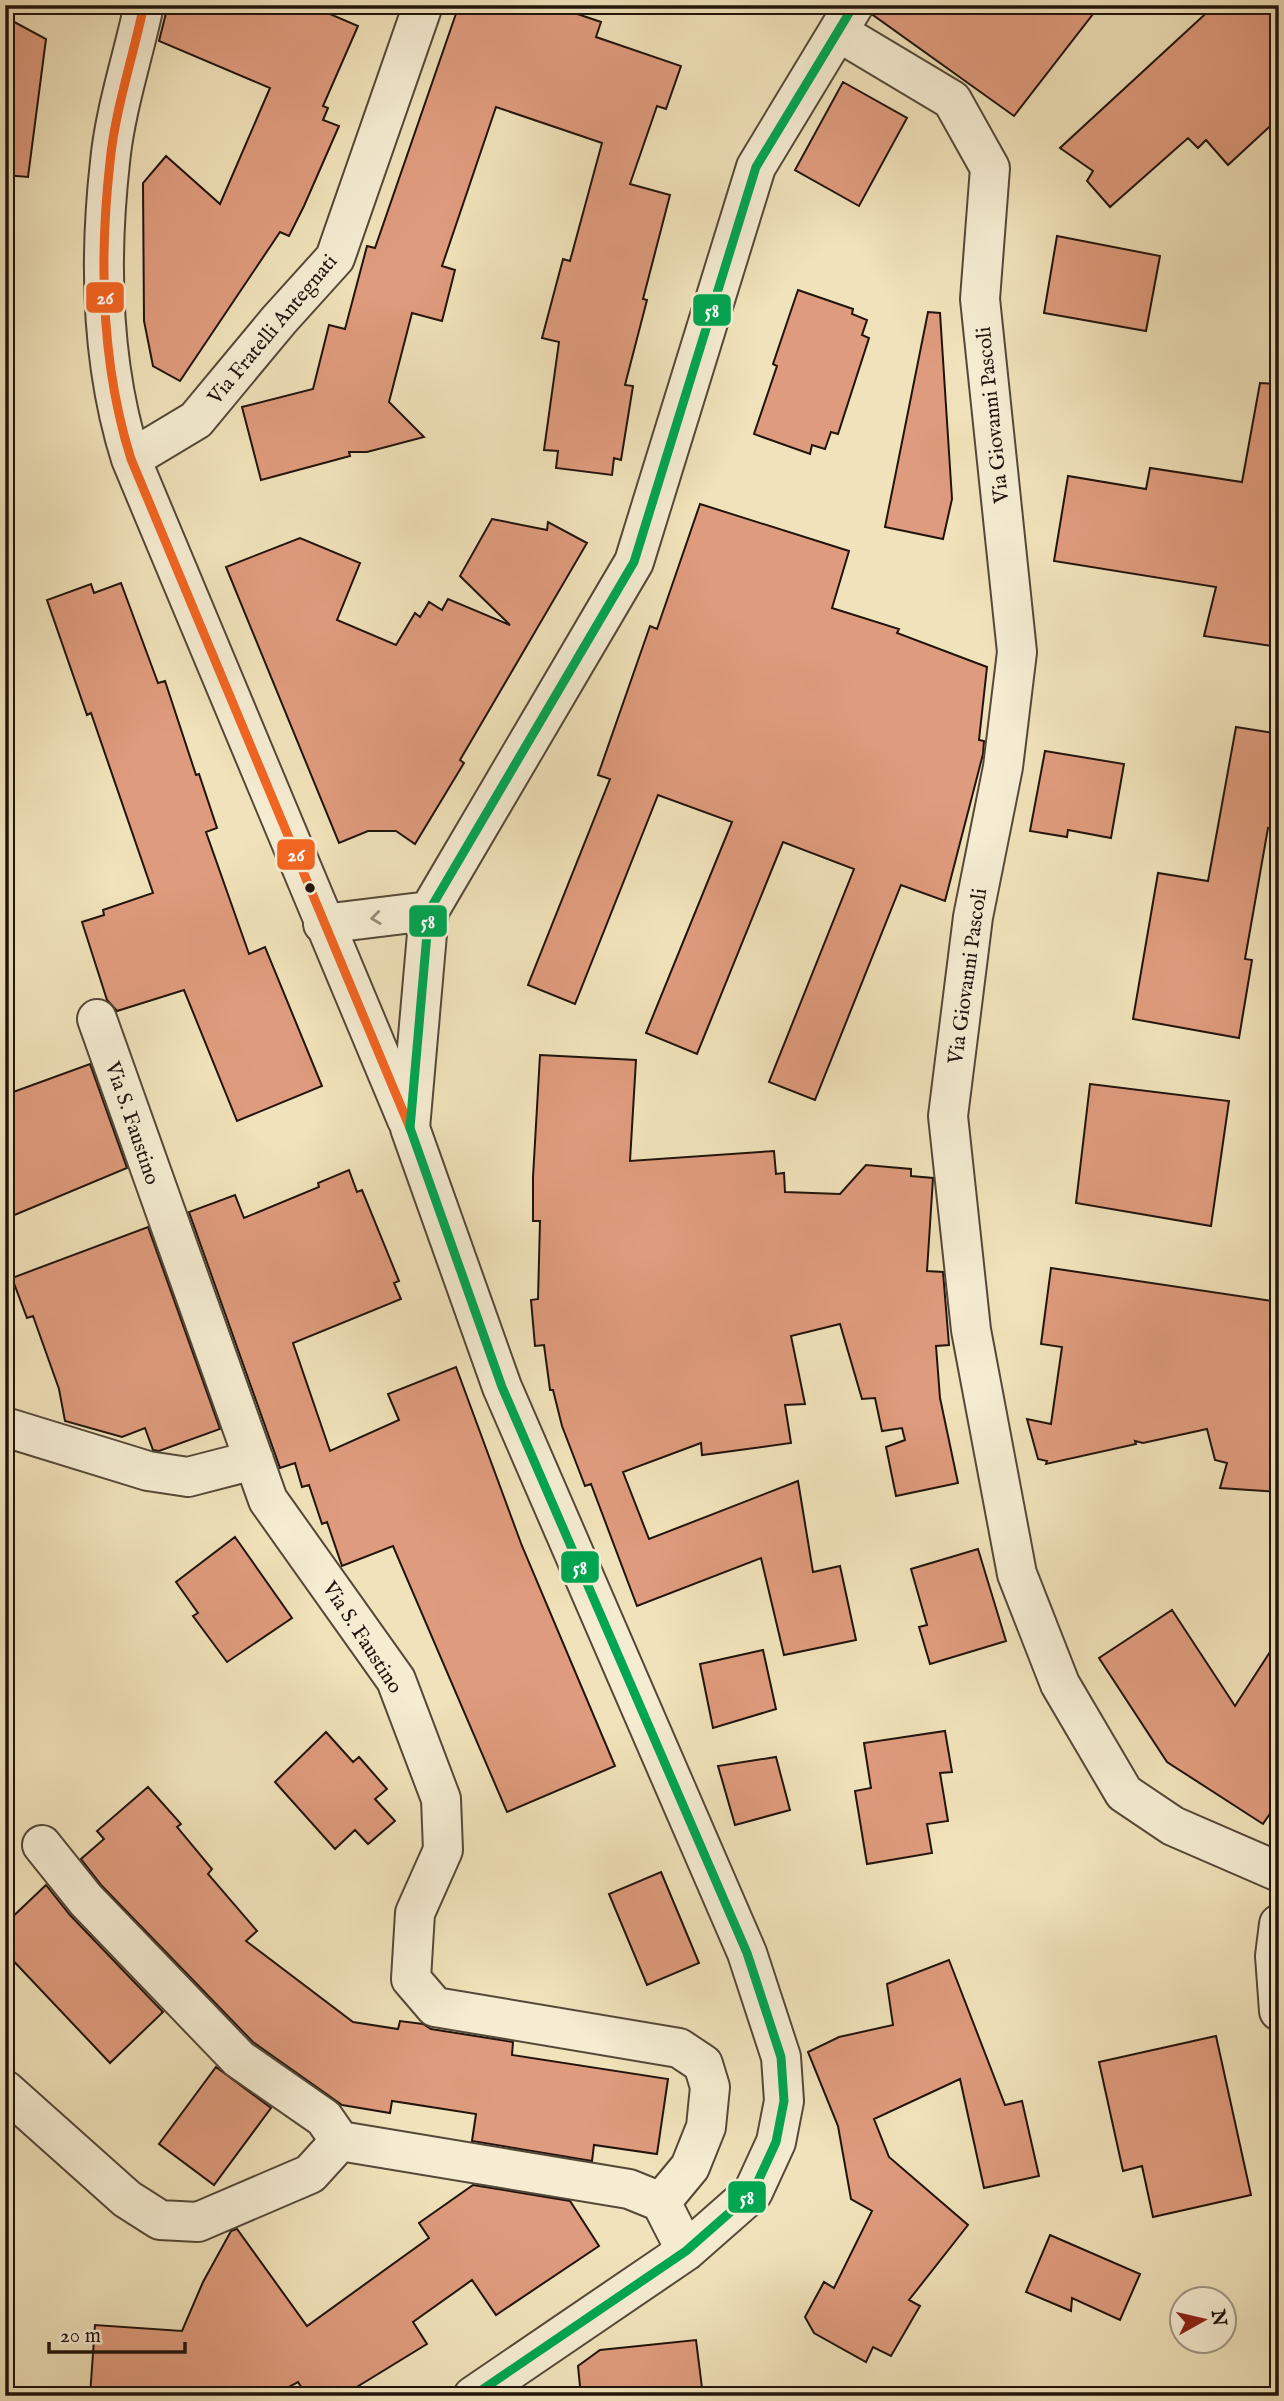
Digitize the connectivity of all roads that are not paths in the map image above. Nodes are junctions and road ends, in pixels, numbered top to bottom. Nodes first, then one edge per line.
1 (144, 5) edge
2 (423, 5) edge
3 (847, 19) edge
4 (131, 459) junction
5 (429, 911) junction
6 (323, 924) junction
7 (96, 1019) dead end
8 (410, 1128) junction
9 (5, 1427) edge
10 (254, 1460) junction
11 (42, 1844) dead end
12 (1279, 1872) edge
13 (1279, 1924) edge
14 (1279, 2011) edge
15 (5, 2090) edge
16 (340, 2141) junction
17 (661, 2202) junction
18 (686, 2251) junction
19 (473, 2396) edge

1 - 4 street
2 - 4 street, Via Fratelli Antegnati
3 - 5 street
3 - 12 street, Via Giovanni Pascoli
4 - 6 street
5 -> 6 street
5 - 8 street
6 - 8 street
7 - 10 street, Via S. Faustino
8 - 18 street
9 - 10 street
10 - 17 street, Via S. Faustino
11 - 16 street
13 - 14 street
15 - 16 street
16 - 17 street
17 - 18 street
18 - 19 street

